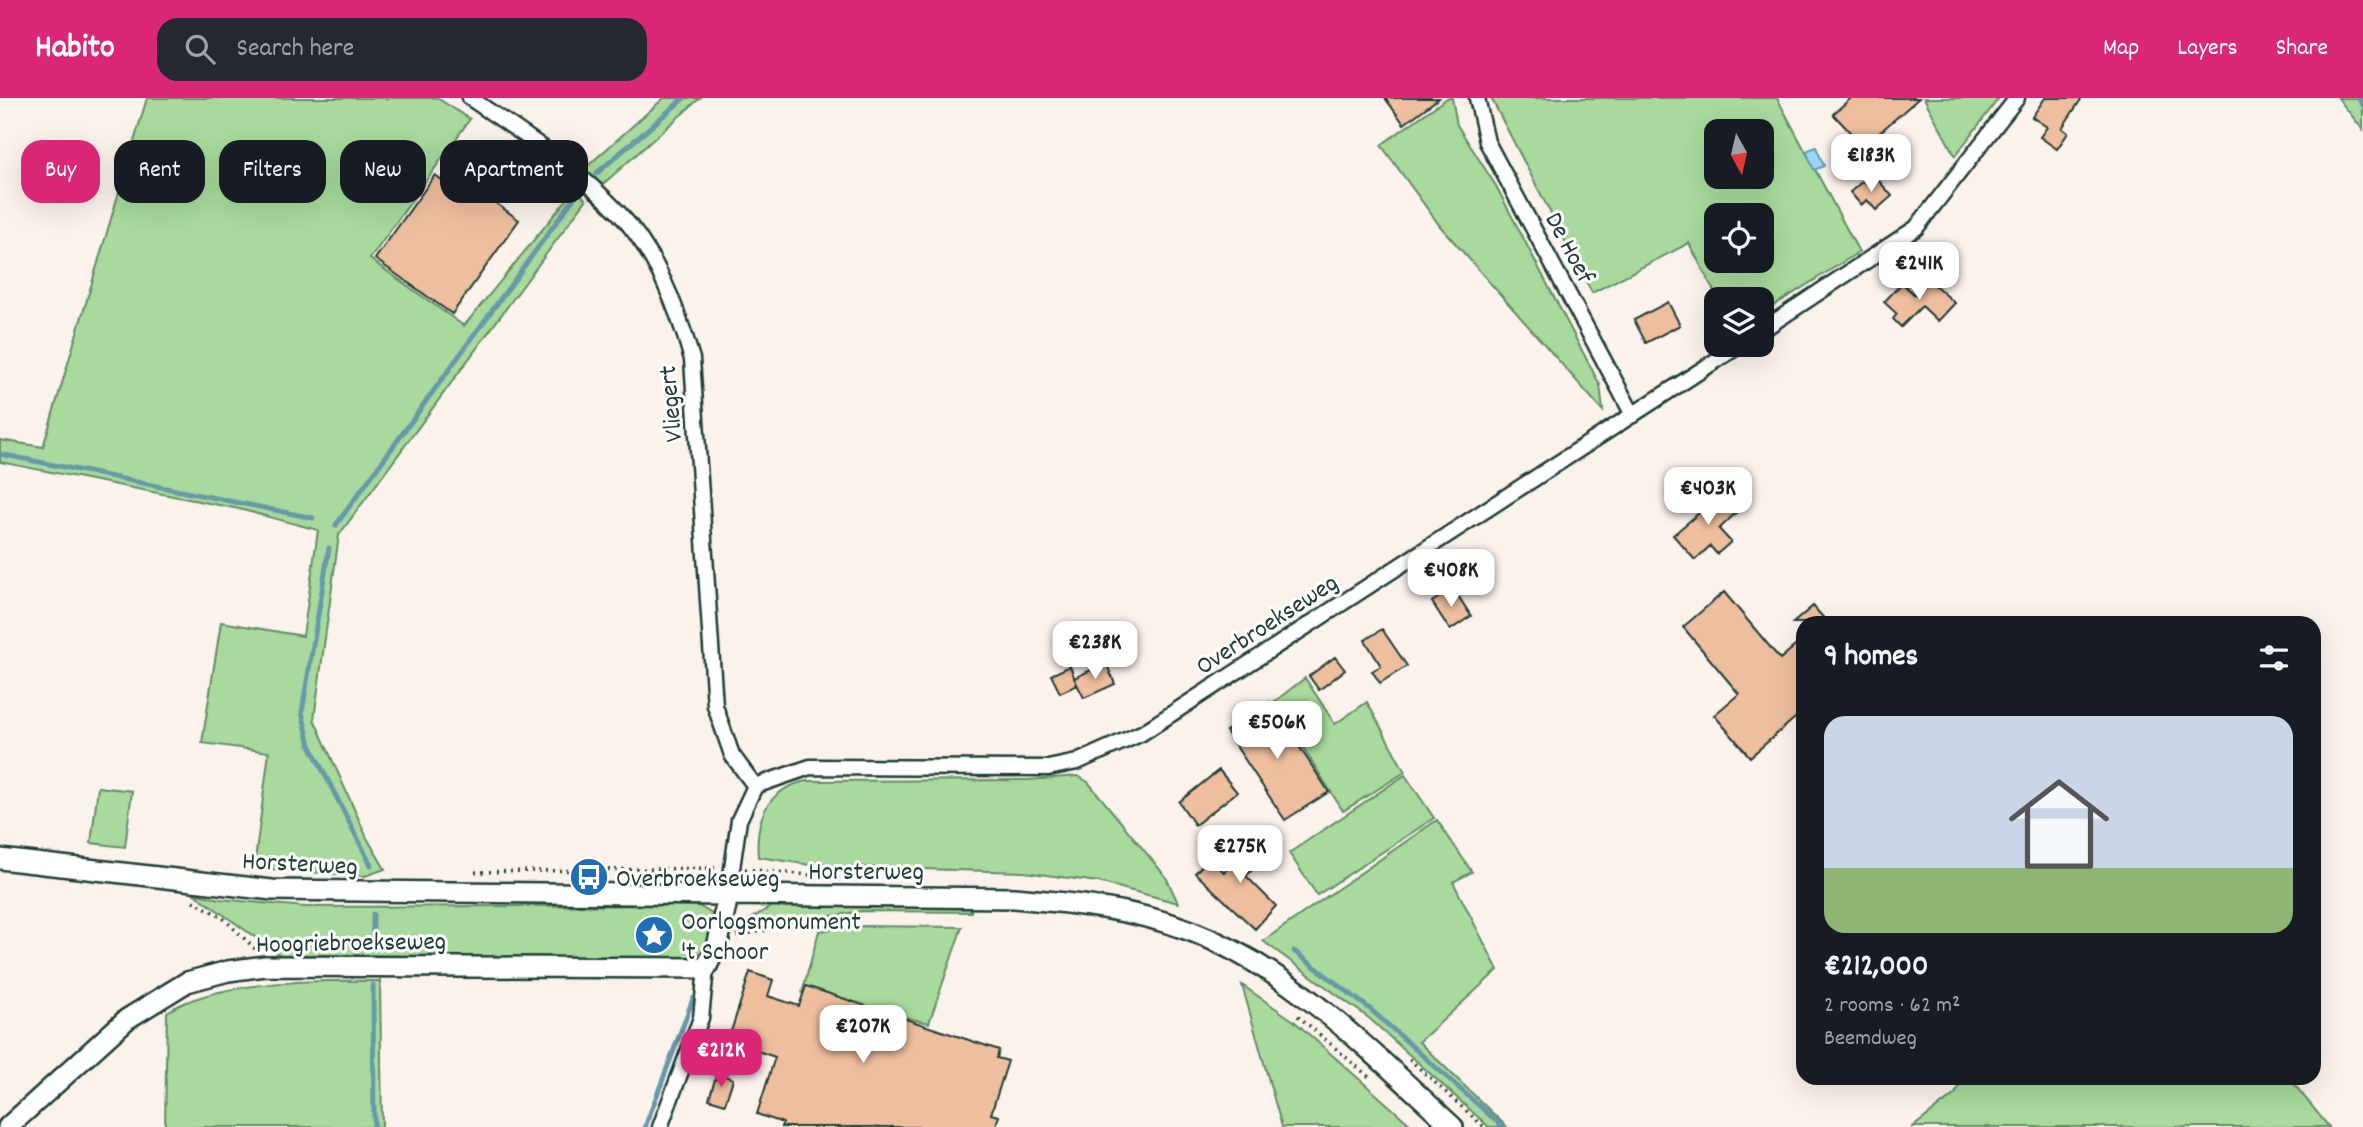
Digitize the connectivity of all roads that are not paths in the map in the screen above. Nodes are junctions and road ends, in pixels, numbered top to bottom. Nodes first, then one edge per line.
1 (470, 98) edge
2 (1477, 98) edge
3 (2017, 98) edge
4 (1774, 322) edge
5 (1722, 357) edge
6 (1633, 415) junction
7 (755, 786) junction
8 (0, 859) edge
9 (728, 896) junction
10 (706, 968) junction
11 (8, 1127) edge
12 (660, 1127) edge
13 (1453, 1127) edge

1 - 7 street, Vliegert
2 - 6 street, De Hoef
3 - 4 street
5 - 6 street, Overbroekseweg
6 - 7 street, Overbroekseweg
7 - 9 street
8 - 9 street, Horsterweg
9 - 10 street
9 - 13 street, Horsterweg
10 - 11 street, Hoogriebroekseweg
10 - 12 street

